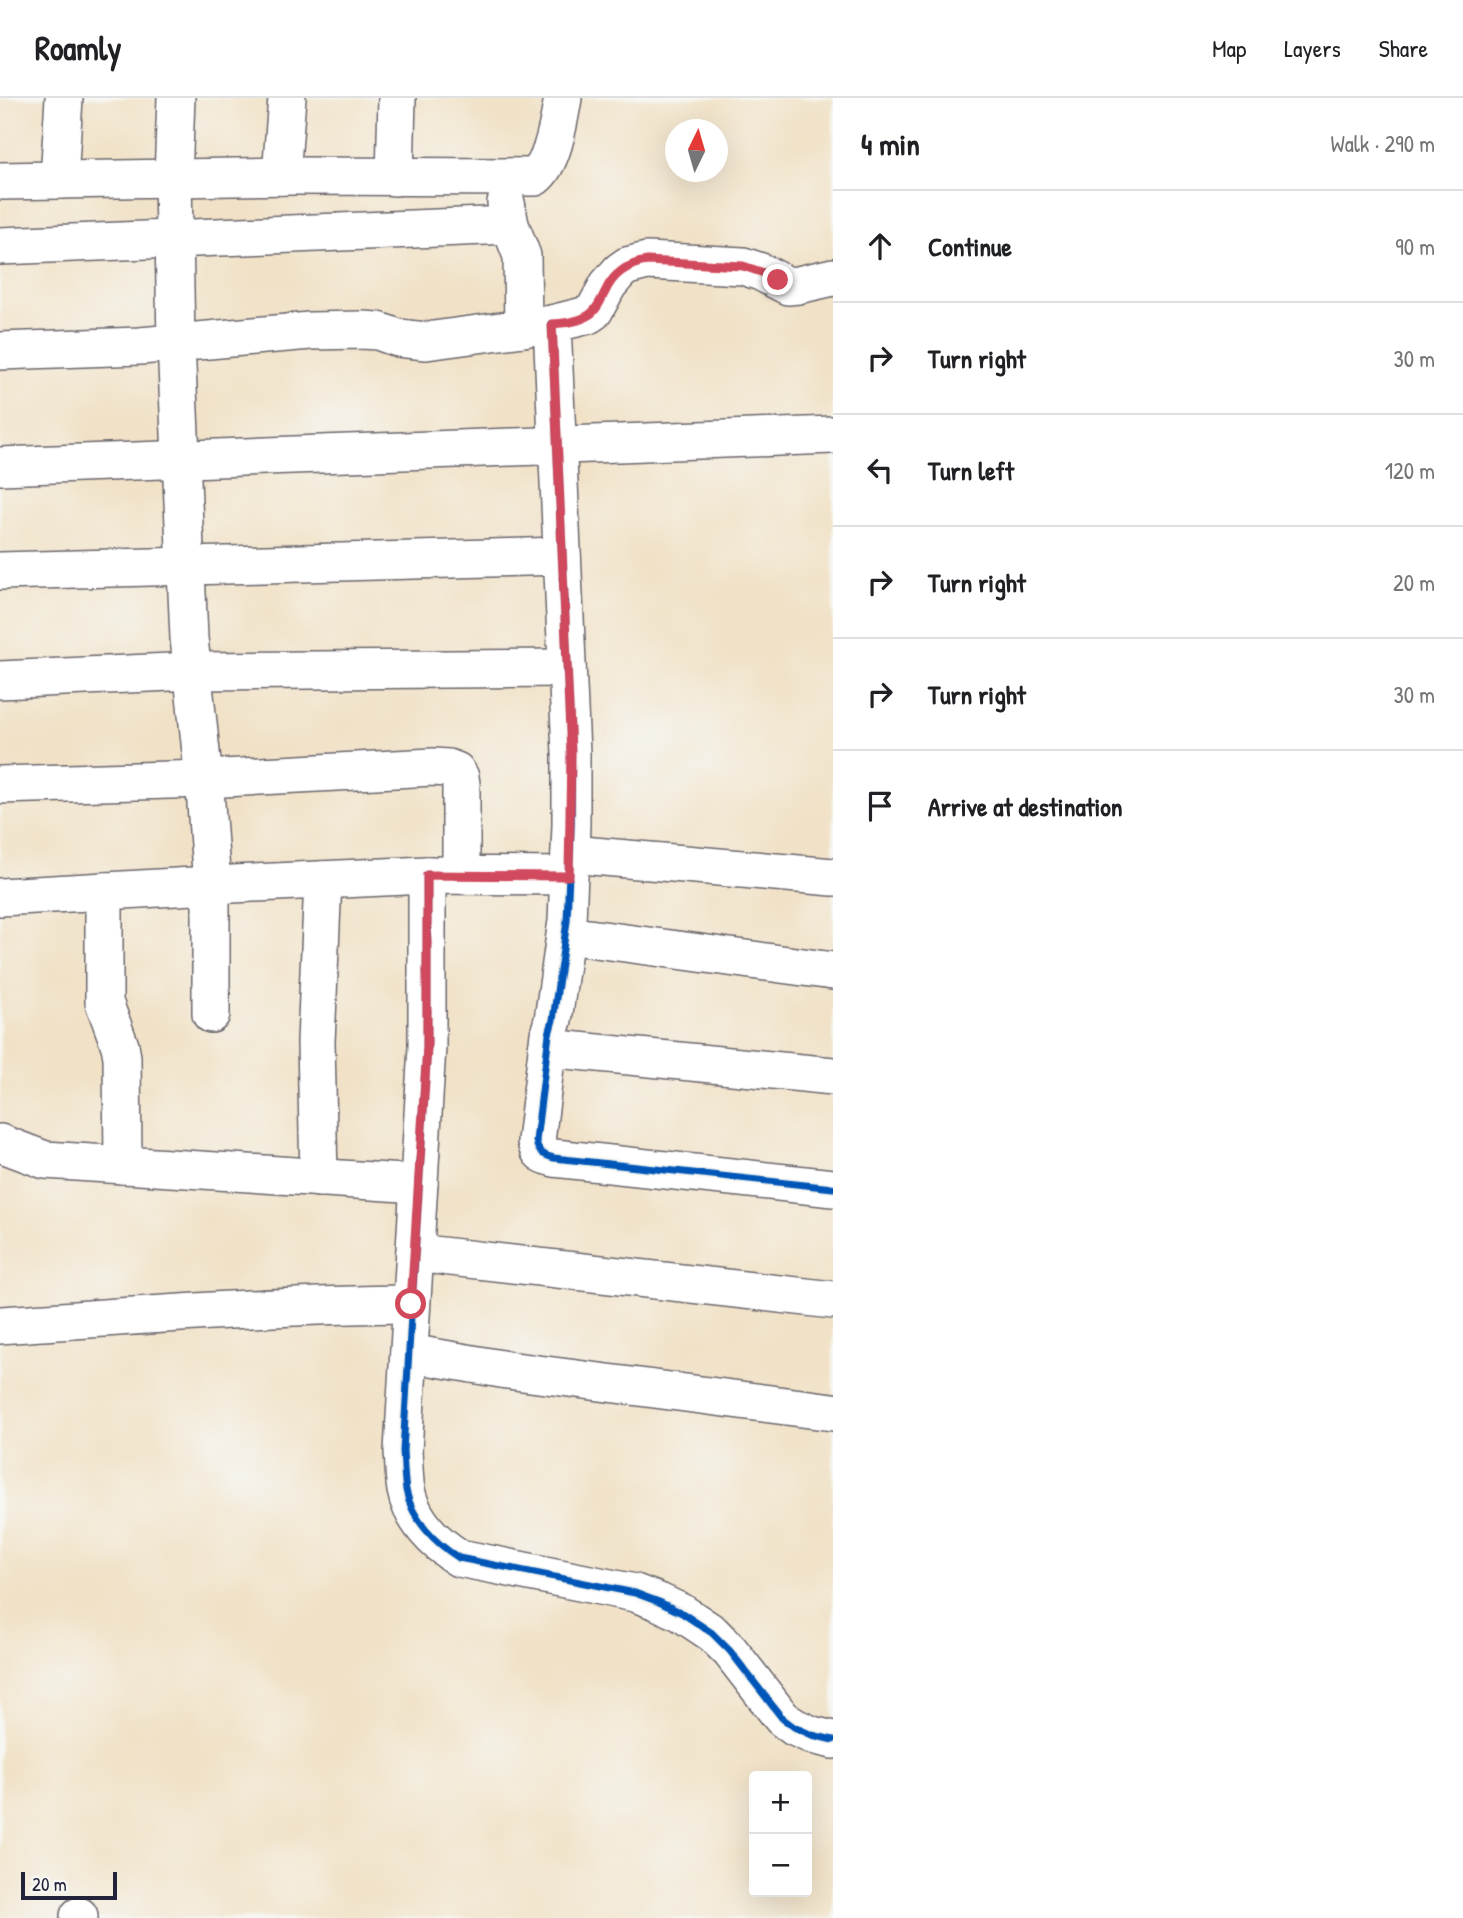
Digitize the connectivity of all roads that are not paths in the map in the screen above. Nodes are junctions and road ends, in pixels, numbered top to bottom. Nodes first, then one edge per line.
1 (64, 98) edge
2 (176, 98) edge
3 (287, 98) edge
4 (397, 98) edge
5 (563, 98) edge
6 (281, 176) junction
7 (394, 177) junction
8 (173, 178) junction
9 (504, 178) junction
10 (59, 180) junction
11 (0, 181) edge
12 (510, 225) junction
13 (174, 239) junction
14 (0, 246) edge
15 (833, 277) edge
16 (537, 326) junction
17 (176, 343) junction
18 (0, 351) edge
19 (833, 435) edge
20 (557, 444) junction
21 (181, 459) junction
22 (0, 466) edge
23 (562, 555) junction
24 (186, 565) junction
25 (0, 570) edge
26 (567, 668) junction
27 (192, 671) junction
28 (0, 680) edge
29 (204, 779) junction
30 (0, 785) edge
31 (570, 865) junction
32 (444, 875) junction
33 (833, 877) edge
34 (323, 880) junction
35 (211, 884) junction
36 (104, 891) junction
37 (0, 897) edge
38 (566, 935) junction
39 (833, 971) edge
40 (211, 1014) dead end
41 (547, 1048) junction
42 (833, 1076) edge
43 (0, 1143) edge
44 (123, 1165) junction
45 (319, 1178) junction
46 (419, 1184) junction
47 (833, 1188) edge
48 (415, 1253) junction
49 (833, 1300) edge
50 (411, 1304) junction
51 (0, 1325) edge
52 (409, 1353) junction
53 (833, 1412) edge
54 (833, 1740) edge

1 - 10 street
2 - 8 street
3 - 6 street
4 - 7 street
5 - 9 street
6 - 7 street
6 - 8 street
7 - 9 street
8 - 10 street
8 - 13 street
9 - 12 street
10 - 11 street
12 - 13 street
12 - 16 street
13 - 14 street
13 - 17 street
15 - 16 street
16 - 17 street
16 - 20 street
17 - 18 street
17 - 21 street
19 - 20 street
20 - 21 street
20 - 23 street
21 - 22 street
21 - 24 street
23 - 24 street
23 - 26 street
24 - 25 street
24 - 27 street
26 - 27 street
26 - 31 street
27 - 28 street
27 - 29 street
29 - 30 street
29 - 32 street
29 - 35 street
31 - 32 street
31 - 33 street
31 - 38 street
32 - 34 street
32 - 46 street
34 - 35 street
34 - 45 street
35 - 36 street
35 - 40 street
36 - 37 street
36 - 44 street
38 - 39 street
38 - 41 street
41 - 42 street
41 - 47 street
43 - 44 street
44 - 45 street
45 - 46 street
46 - 48 street
48 - 49 street
48 - 50 street
50 - 51 street
50 - 52 street
52 - 53 street
52 - 54 street

